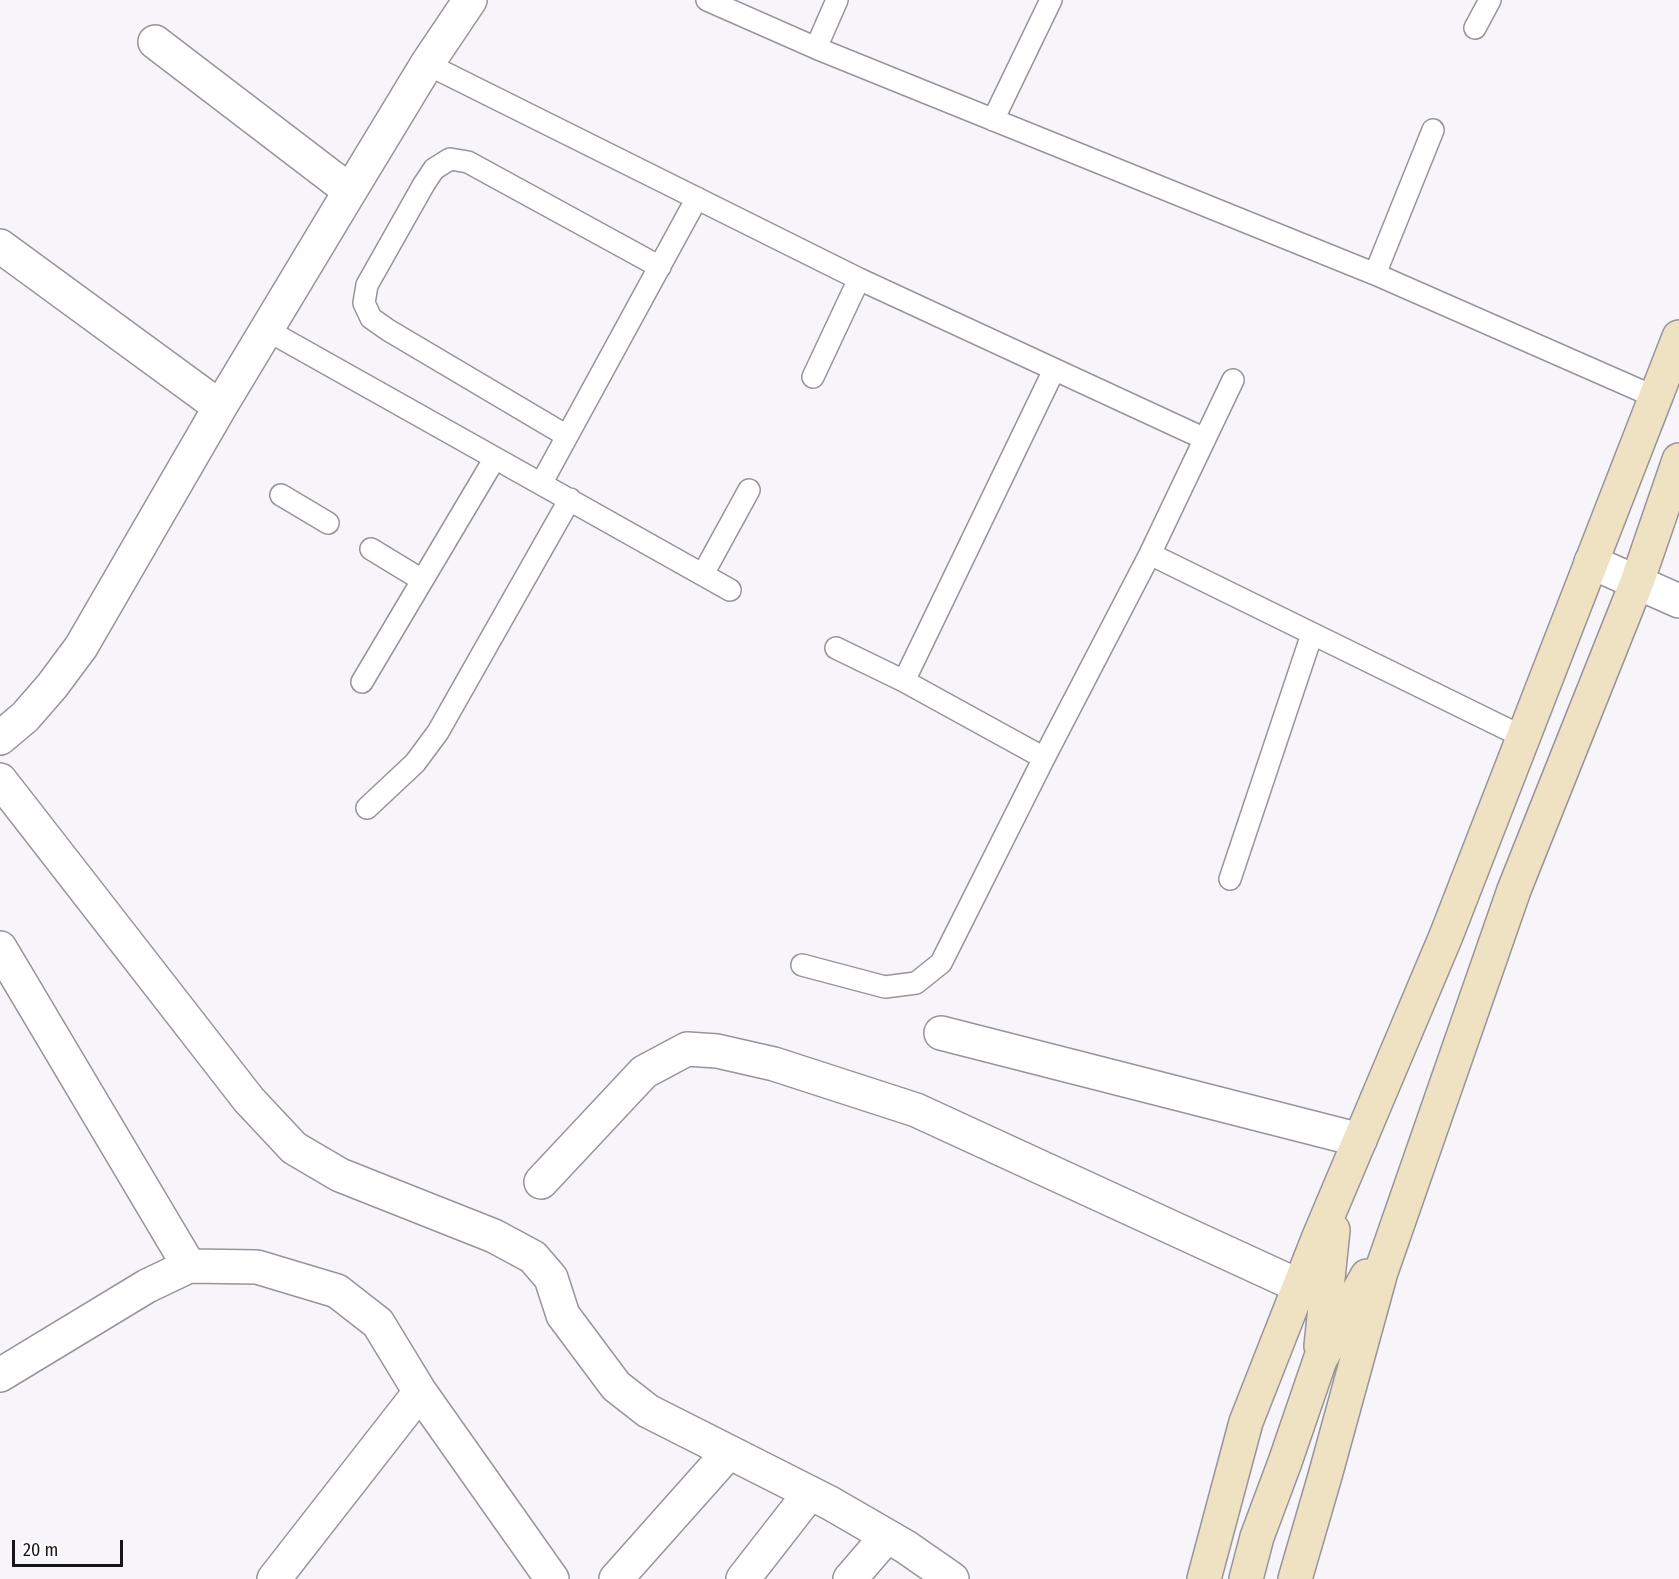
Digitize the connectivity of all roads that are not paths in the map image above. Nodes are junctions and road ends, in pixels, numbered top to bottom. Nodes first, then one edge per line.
1 (470, 0) edge
2 (707, 0) edge
3 (837, 0) edge
4 (1051, 0) edge
5 (1490, 0) edge
6 (1475, 28) dead end
7 (155, 42) dead end
8 (816, 48) junction
9 (427, 64) junction
10 (993, 120) junction
11 (1433, 130) dead end
12 (350, 191) junction
13 (697, 198) junction
14 (4, 258) edge
15 (660, 267) junction
16 (1375, 274) junction
17 (859, 279) junction
18 (267, 330) junction
19 (1679, 337) edge
20 (1054, 370) junction
21 (813, 377) dead end
22 (1233, 380) dead end
23 (1655, 397) junction
24 (220, 407) junction
25 (567, 436) junction
26 (1205, 439) junction
27 (495, 458) junction
28 (1679, 460) edge
29 (542, 484) junction
30 (749, 490) dead end
31 (281, 495) dead end
32 (570, 500) junction
33 (328, 523) dead end
34 (371, 549) dead end
35 (1150, 554) junction
36 (1591, 562) junction
37 (703, 574) junction
38 (422, 580) junction
39 (1637, 582) junction
40 (730, 590) dead end
41 (1679, 602) edge
42 (1312, 634) junction
43 (836, 648) dead end
44 (904, 681) junction
45 (362, 682) dead end
46 (1523, 737) junction
47 (0, 738) edge
48 (1044, 758) junction
49 (0, 780) edge
50 (367, 808) dead end
51 (1230, 879) dead end
52 (0, 948) edge
53 (802, 965) dead end
54 (10, 986) edge
55 (941, 1033) dead end
56 (1360, 1140) junction
57 (541, 1182) dead end
58 (1337, 1196) junction
59 (1398, 1220) junction
60 (189, 1266) junction
61 (1299, 1286) junction
62 (1320, 1360) junction
63 (0, 1375) edge
64 (420, 1392) junction
65 (729, 1452) junction
66 (810, 1493) junction
67 (887, 1536) junction
68 (274, 1579) edge
69 (552, 1579) edge
70 (616, 1579) edge
71 (743, 1579) edge
72 (850, 1579) edge
73 (952, 1579) edge
74 (1204, 1579) edge
75 (1246, 1579) edge
76 (1295, 1579) edge

1 - 9 street
2 - 8 lane
3 - 8 lane
4 - 10 lane
5 - 6 lane
7 - 12 street
8 - 10 lane
9 - 12 street
9 - 13 lane
10 - 16 lane
11 - 16 lane
12 - 18 street
13 - 15 lane
13 - 17 lane
14 - 24 street
15 - 25 lane
15 - 25 lane
16 - 23 lane
17 - 20 lane
17 - 21 lane
18 - 24 street
18 - 27 lane
19 - 23 main road
20 - 26 lane
20 - 44 lane
22 - 26 lane
23 - 36 main road
24 - 47 street
25 - 29 lane
26 - 35 lane
27 - 29 lane
27 - 38 lane
28 - 39 main road
29 - 32 lane
30 - 37 lane
31 - 33 lane
32 - 37 lane
32 - 50 lane
34 - 38 lane
35 - 42 lane
35 - 48 lane
36 - 39 street
36 - 46 main road
37 - 40 lane
38 - 45 lane
39 - 41 street
39 - 59 main road
42 - 46 lane
42 - 51 lane
43 - 44 lane
44 - 48 lane
46 - 56 main road
48 - 53 lane
49 - 65 street
52 - 54 street
54 - 60 street
55 - 56 street
56 - 58 main road
57 - 61 street
58 - 61 main road
58 - 62 main road
59 - 62 main road
59 - 76 main road
60 - 63 street
60 - 64 street
61 - 74 main road
62 - 75 main road
64 - 68 street
64 - 69 street
65 - 66 street
65 - 70 street
66 - 67 street
66 - 71 street
67 - 72 street
67 - 73 street

